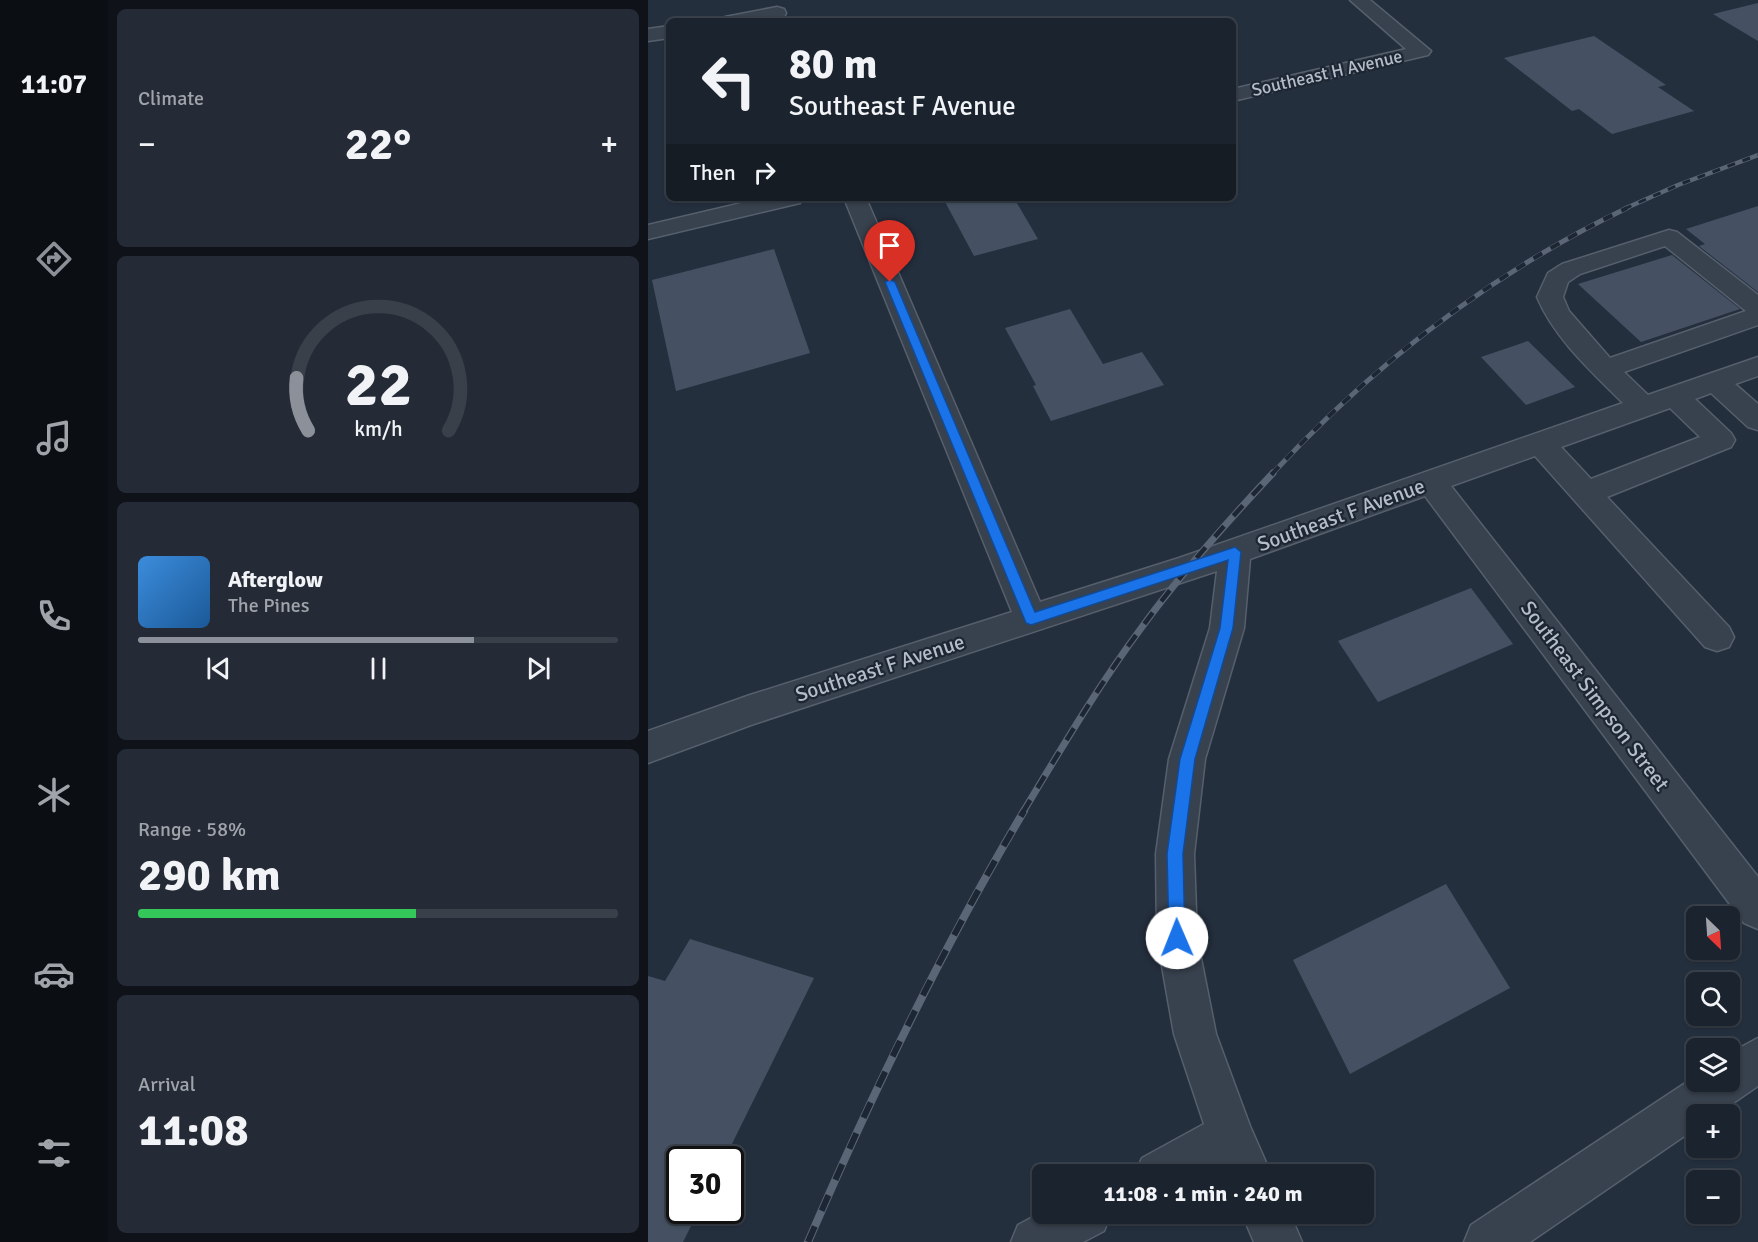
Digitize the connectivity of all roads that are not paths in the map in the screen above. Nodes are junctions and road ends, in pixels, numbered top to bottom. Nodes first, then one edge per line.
1 (1359, 0) edge
2 (776, 11) edge
3 (745, 18) edge
4 (666, 32) edge
5 (648, 35) edge
6 (1236, 94) edge
7 (779, 201) edge
8 (856, 201) edge
9 (648, 232) edge
10 (1758, 308) edge
11 (1758, 316) edge
12 (1758, 366) edge
13 (1605, 369) junction
14 (1715, 381) junction
15 (1675, 396) junction
16 (1644, 407) junction
17 (1758, 420) edge
18 (1541, 444) junction
19 (1431, 482) junction
20 (1586, 492) junction
21 (1235, 552) junction
22 (1031, 619) junction
23 (1717, 637) dead end
24 (648, 747) edge
25 (1758, 909) edge
26 (1758, 1060) edge
27 (1740, 1072) edge
28 (1710, 1092) edge
29 (1230, 1134) junction
30 (1176, 1164) edge
31 (1244, 1164) edge
32 (1068, 1224) edge
33 (1270, 1224) edge
34 (1035, 1242) edge
35 (1278, 1242) edge
36 (1488, 1242) edge

1 - 6 street, Southeast H Avenue
2 - 3 street
4 - 5 street
7 - 9 street
8 - 22 street
10 - 13 street
11 - 13 street
12 - 14 street, Southeast F Avenue
13 - 16 street
14 - 15 street, Southeast F Avenue
14 - 17 street
15 - 16 street, Southeast F Avenue
15 - 20 street
16 - 18 street, Southeast F Avenue
18 - 19 street, Southeast F Avenue
18 - 20 street
19 - 21 street, Southeast F Avenue
19 - 25 street, Southeast Simpson Street
20 - 23 street
21 - 22 street, Southeast F Avenue
21 - 29 street
22 - 24 street, Southeast F Avenue
26 - 27 street
28 - 36 street
29 - 30 street
29 - 31 street
32 - 34 street
33 - 35 street

